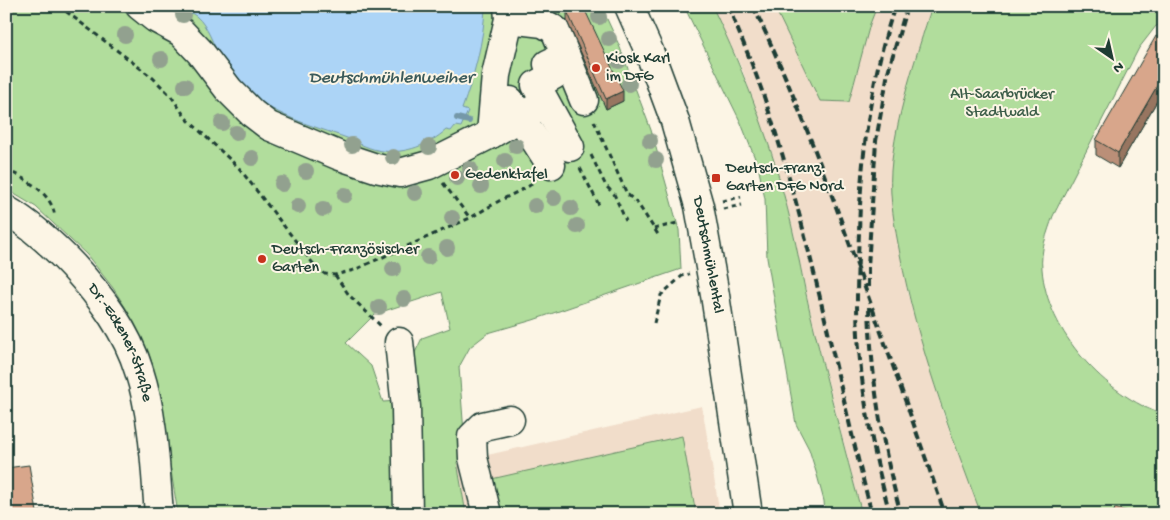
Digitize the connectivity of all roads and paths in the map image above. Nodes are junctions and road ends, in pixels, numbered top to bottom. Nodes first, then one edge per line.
1 (59, 6) edge
2 (140, 6) edge
3 (629, 6) edge
4 (508, 12) edge
5 (565, 56) junction
6 (496, 76) junction
7 (584, 100) joint
8 (545, 103) junction
9 (520, 118) junction
10 (490, 134) junction
11 (570, 154) junction
12 (6, 169) edge
13 (37, 186) dead end
14 (454, 196) dead end
15 (741, 197) dead end
16 (725, 200) dead end
17 (599, 205) dead end
18 (742, 205) dead end
19 (721, 209) dead end
20 (6, 210) edge
21 (470, 218) junction
22 (626, 221) dead end
23 (677, 223) dead end
24 (654, 229) junction
25 (659, 236) dead end
26 (710, 269) junction
27 (335, 275) junction
28 (370, 317) dead end
29 (654, 323) dead end
30 (400, 342) dead end
31 (510, 420) dead end
32 (159, 514) edge
33 (408, 514) edge
34 (487, 514) edge
35 (748, 514) edge

1 - 27 path
2 - 10 street
3 - 26 street, Deutschmühlental
4 - 5 street
4 - 6 street
5 - 7 street
5 - 8 street
6 - 9 street
6 - 10 street
7 - 24 path
8 - 9 street
8 - 11 street
9 - 10 street
9 - 11 street
11 - 17 path
11 - 21 path
11 - 22 path
12 - 13 path
14 - 21 path
15 - 16 path
18 - 19 path
20 - 32 street, Dr.-Eckener-Straße
21 - 27 path
23 - 24 path
24 - 25 path
26 - 29 path
26 - 35 street, Deutschmühlental
27 - 28 path
30 - 33 street
31 - 34 street

